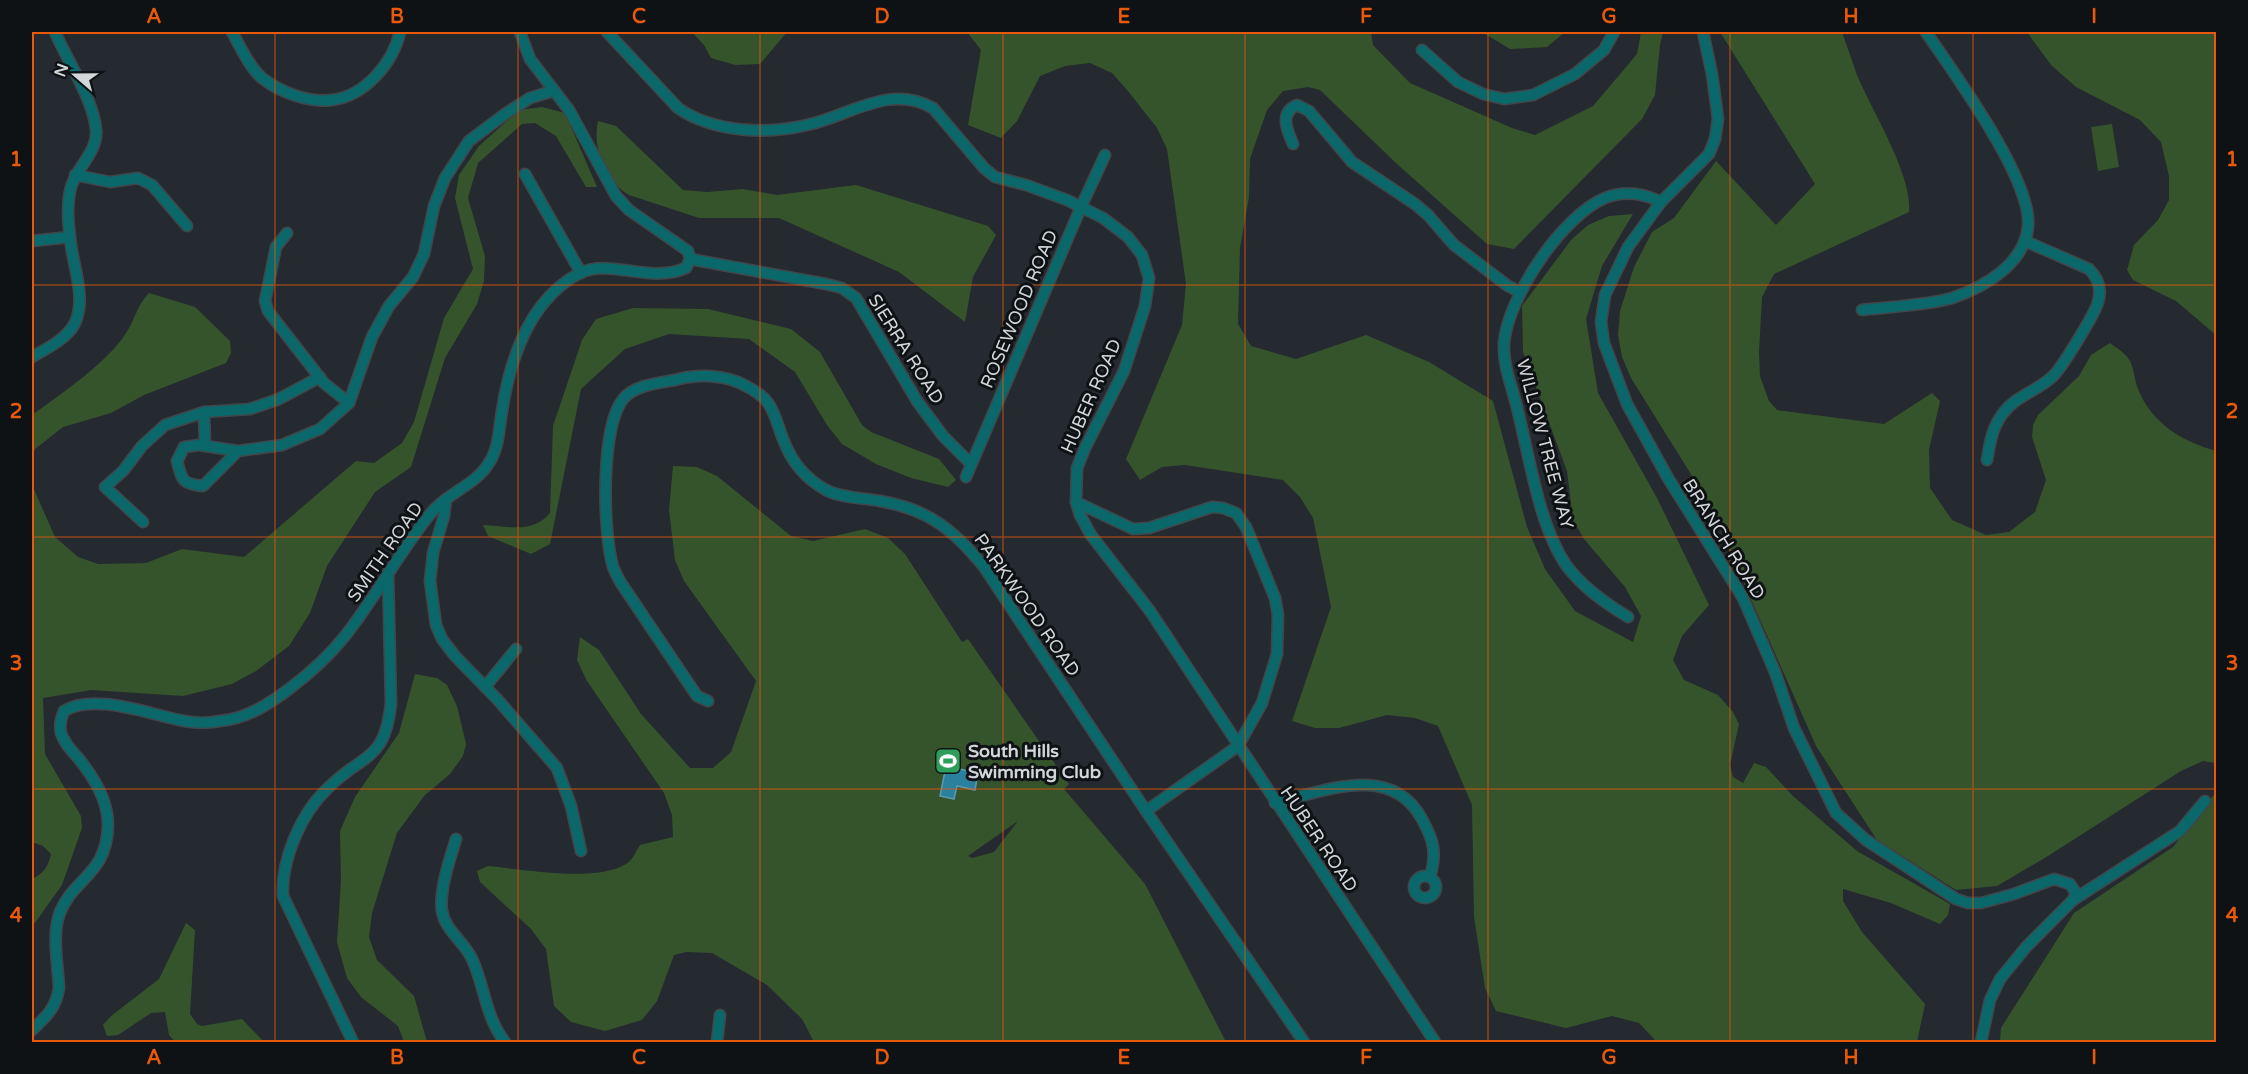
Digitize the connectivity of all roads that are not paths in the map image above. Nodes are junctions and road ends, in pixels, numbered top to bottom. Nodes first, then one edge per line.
1 (56, 32) edge
2 (232, 32) edge
3 (400, 32) edge
4 (520, 32) edge
5 (607, 32) edge
6 (1614, 32) edge
7 (1703, 32) edge
8 (1926, 32) edge
9 (1422, 50) dead end
10 (553, 91) junction
11 (1293, 144) dead end
12 (1105, 155) dead end
13 (525, 174) dead end
14 (75, 175) junction
15 (1662, 202) junction
16 (1081, 207) junction
17 (188, 226) dead end
18 (287, 232) dead end
19 (70, 237) junction
20 (32, 241) edge
21 (2025, 241) junction
22 (690, 258) junction
23 (581, 273) junction
24 (1520, 292) junction
25 (1862, 310) dead end
26 (32, 357) edge
27 (320, 377) junction
28 (349, 403) junction
29 (204, 412) junction
30 (205, 446) junction
31 (238, 451) junction
32 (1987, 460) dead end
33 (971, 464) junction
34 (966, 477) dead end
35 (446, 499) junction
36 (1076, 502) junction
37 (143, 522) dead end
38 (388, 573) junction
39 (1628, 617) dead end
40 (516, 649) dead end
41 (485, 687) junction
42 (708, 701) dead end
43 (1238, 746) junction
44 (2205, 801) dead end
45 (1275, 803) junction
46 (1146, 811) junction
47 (456, 839) dead end
48 (581, 851) dead end
49 (1430, 877) dead end
50 (2073, 900) junction
51 (720, 1015) dead end
52 (32, 1030) edge
53 (353, 1042) edge
54 (505, 1042) edge
55 (717, 1042) edge
56 (1304, 1042) edge
57 (1435, 1042) edge
58 (1980, 1042) edge

1 - 14 street
2 - 3 street
4 - 10 street
5 - 16 street, HUBER ROAD
6 - 9 street
7 - 15 street, BRANCH ROAD
8 - 21 street
10 - 22 street
10 - 28 street
11 - 24 street
12 - 16 street, ROSEWOOD ROAD
13 - 23 street
14 - 17 street
14 - 19 street
15 - 24 street, WILLOW TREE WAY
15 - 50 street, BRANCH ROAD
16 - 33 street, ROSEWOOD ROAD
16 - 36 street, HUBER ROAD
18 - 27 street
19 - 20 street
19 - 26 street
21 - 25 street
21 - 32 street
22 - 23 street, SMITH ROAD
22 - 33 street, SIERRA ROAD
23 - 35 street, SMITH ROAD
24 - 39 street, WILLOW TREE WAY
27 - 28 street
27 - 29 street
28 - 31 street
29 - 30 street
29 - 37 street
30 - 31 street
30 - 31 street
33 - 34 street, ROSEWOOD ROAD
35 - 38 street, SMITH ROAD
35 - 41 street
36 - 43 street, HUBER ROAD
36 - 43 street
38 - 52 street, SMITH ROAD
38 - 53 street
40 - 41 street
41 - 48 street
42 - 46 street, PARKWOOD ROAD
43 - 45 street, HUBER ROAD
43 - 46 street
44 - 50 street
45 - 49 street
45 - 57 street, HUBER ROAD
46 - 56 street, PARKWOOD ROAD
47 - 54 street
50 - 58 street
51 - 55 street

